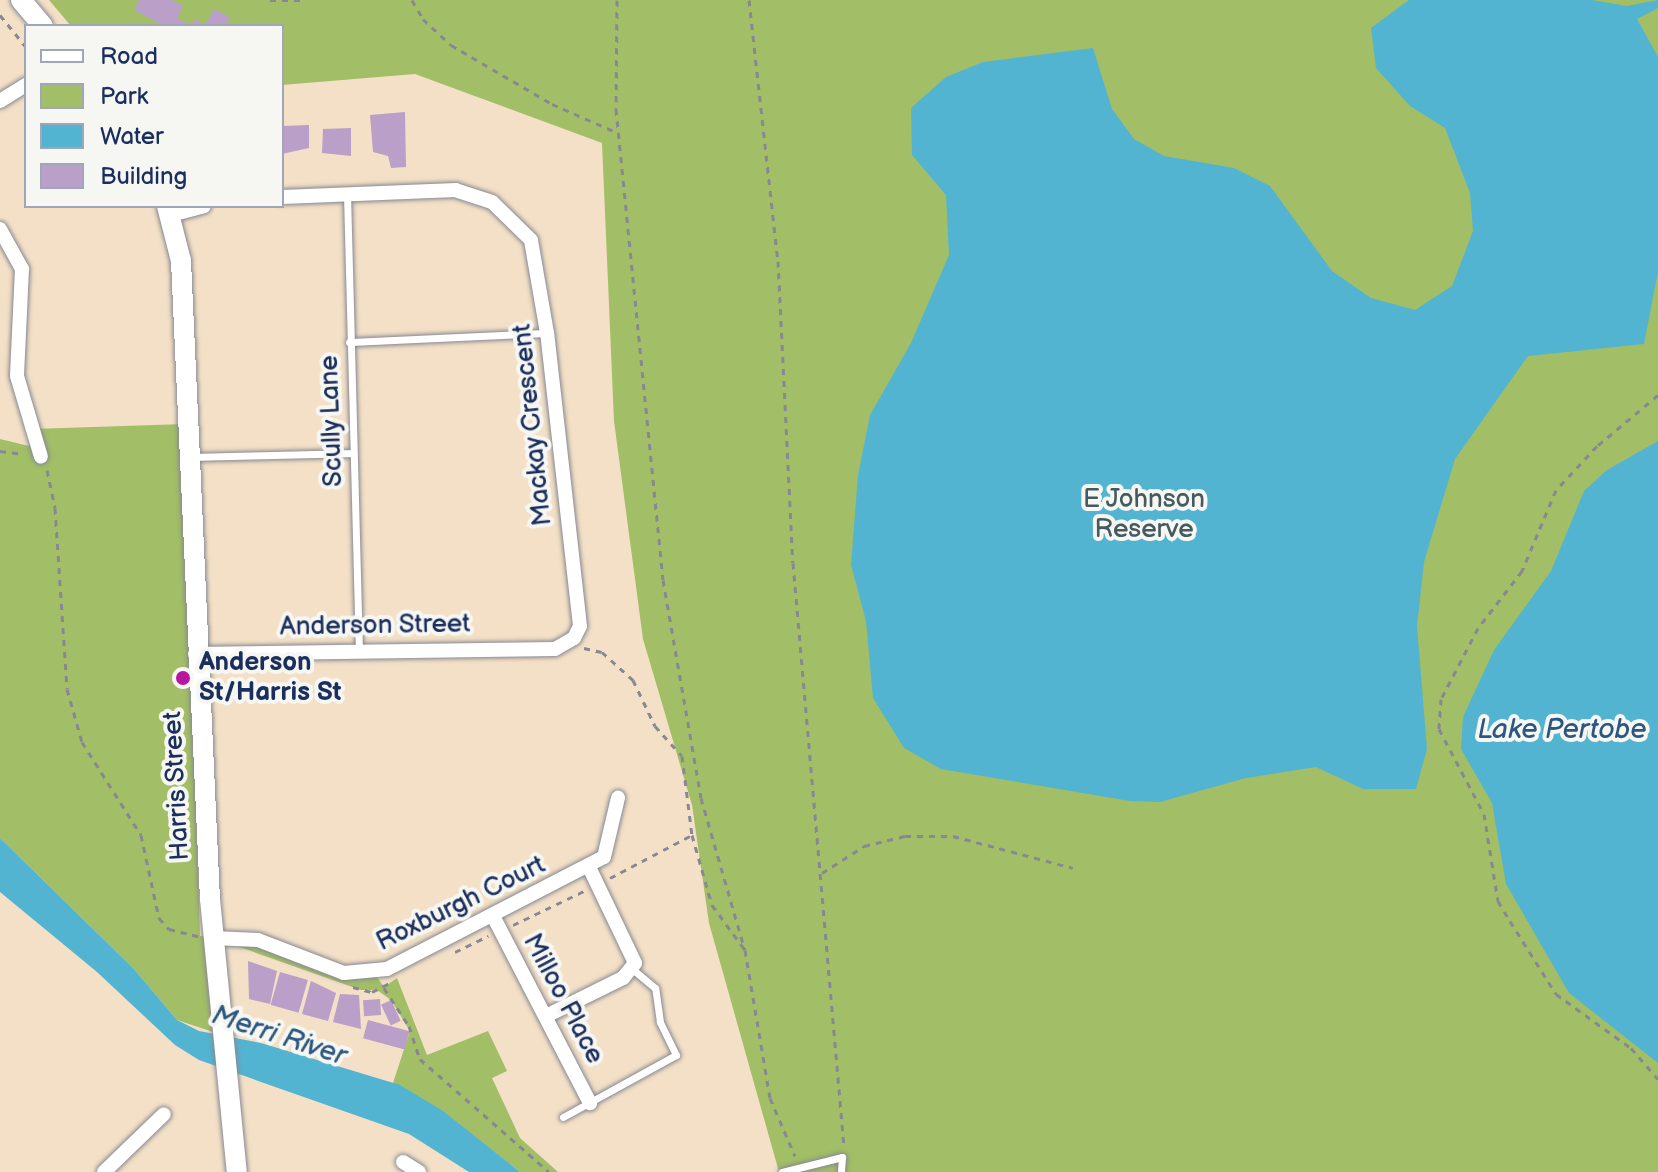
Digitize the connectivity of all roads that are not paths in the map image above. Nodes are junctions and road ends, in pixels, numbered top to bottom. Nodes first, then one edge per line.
1 (21, 0) edge
2 (41, 24) edge
3 (347, 193) junction
4 (284, 197) edge
5 (190, 208) edge
6 (169, 211) edge
7 (0, 229) edge
8 (547, 333) junction
9 (349, 342) junction
10 (353, 453) junction
11 (41, 457) road end
12 (186, 457) junction
13 (560, 647) joint
14 (359, 648) junction
15 (195, 654) junction
16 (618, 798) dead end
17 (589, 867) junction
18 (493, 916) junction
19 (213, 938) junction
20 (632, 969) junction
21 (546, 1016) junction
22 (590, 1103) junction
23 (164, 1114) dead end
24 (563, 1117) dead end
25 (403, 1162) dead end
26 (104, 1172) edge
27 (237, 1172) edge
28 (419, 1172) edge
29 (782, 1172) edge
30 (841, 1172) edge

1 - 2 street
3 - 4 street
3 - 8 street, Mackay Crescent
3 - 9 lane, Scully Lane
5 - 6 street
6 - 12 street, Harris Street
7 - 11 street
8 - 9 lane
8 - 13 street, Mackay Crescent
9 - 10 lane, Scully Lane
10 - 12 lane
10 - 14 lane, Scully Lane
12 - 15 street, Harris Street
13 - 14 street, Anderson Street
14 - 15 street, Anderson Street
15 - 19 street, Harris Street
16 - 17 street
17 - 18 street, Roxburgh Court
17 - 20 street
18 - 19 street, Roxburgh Court
18 - 21 street, Milloo Place
19 - 27 street, Harris Street
20 - 21 street
20 - 22 lane
21 - 22 street, Milloo Place
22 - 24 lane
23 - 26 street
25 - 28 street
29 - 30 lane

